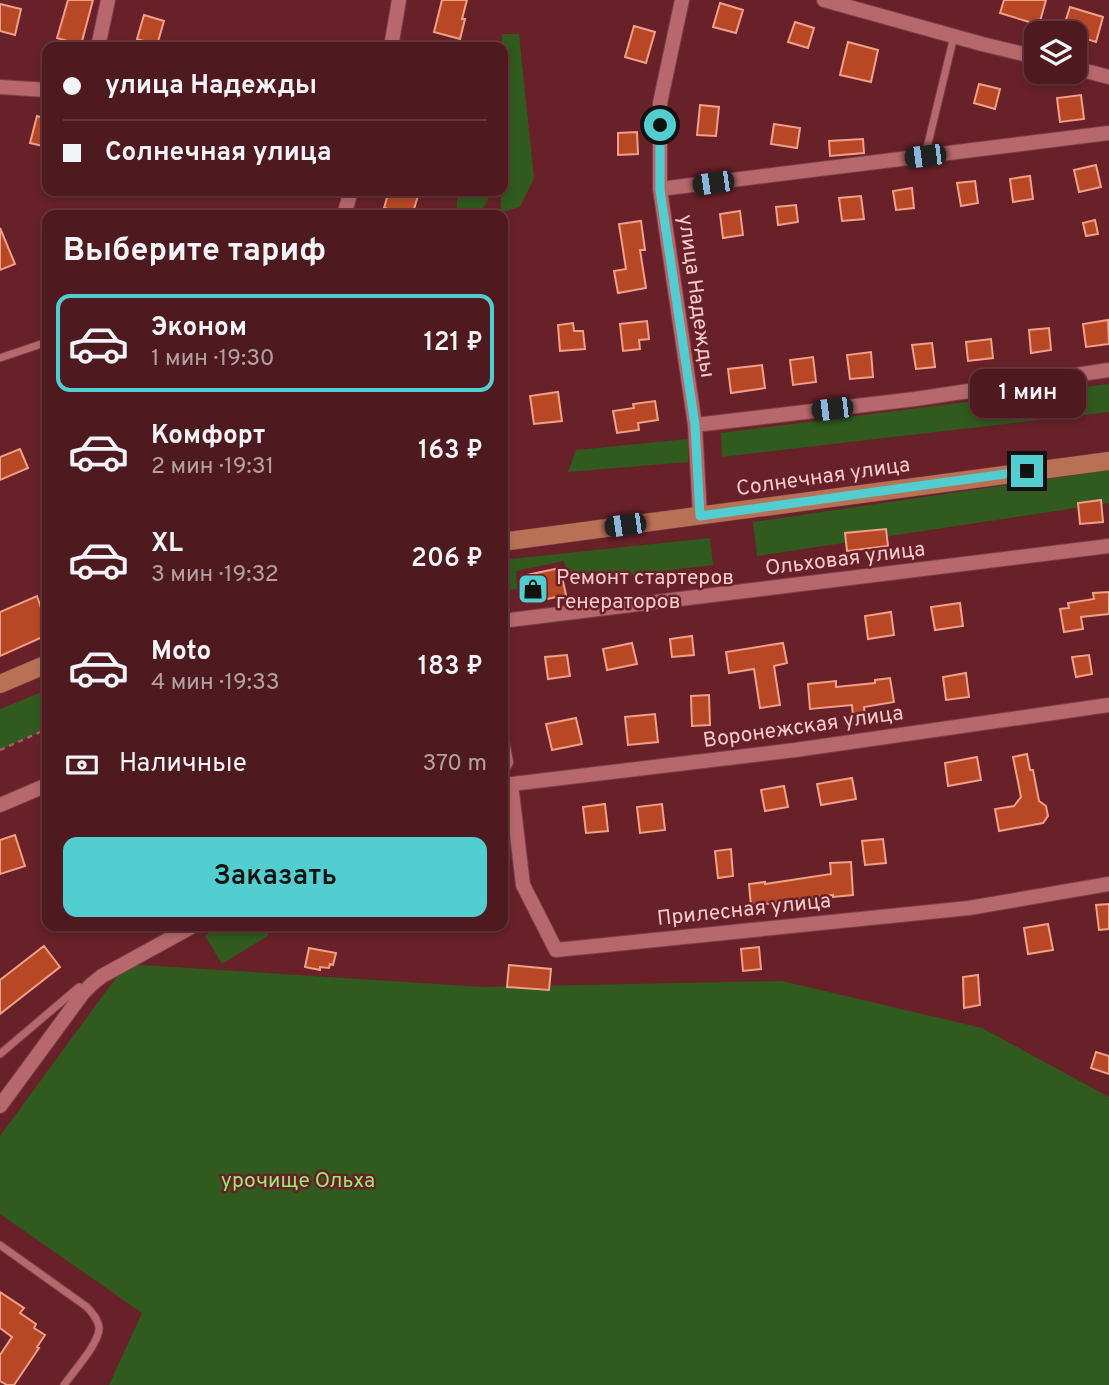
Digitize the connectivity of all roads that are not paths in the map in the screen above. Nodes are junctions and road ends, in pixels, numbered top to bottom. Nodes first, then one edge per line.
1 (108, 0) edge
2 (399, 0) edge
3 (682, 0) edge
4 (824, 0) edge
5 (954, 35) junction
6 (99, 42) edge
7 (392, 42) edge
8 (1024, 54) edge
9 (1087, 71) edge
10 (1109, 77) edge
11 (0, 87) edge
12 (42, 90) edge
13 (1109, 132) edge
14 (925, 156) junction
15 (660, 190) junction
16 (42, 344) edge
17 (0, 358) edge
18 (1109, 370) edge
19 (695, 425) junction
20 (1109, 461) edge
21 (700, 516) junction
22 (508, 541) edge
23 (1109, 546) edge
24 (508, 620) edge
25 (42, 666) edge
26 (0, 684) edge
27 (1109, 705) edge
28 (508, 785) edge
29 (42, 787) edge
30 (508, 797) edge
31 (0, 805) edge
32 (1109, 884) edge
33 (184, 931) edge
34 (79, 987) dead end
35 (0, 1054) edge
36 (0, 1106) edge
37 (0, 1245) edge
38 (64, 1385) edge

1 - 6 street
2 - 7 street
3 - 15 street, улица Надежды
4 - 5 street
5 - 8 street
5 - 14 lane
9 - 10 street
11 - 12 street
13 - 14 street
14 - 15 street
15 - 19 street, улица Надежды
16 - 17 lane
18 - 19 street
19 - 21 street, улица Надежды
20 - 21 street, Солнечная улица
21 - 22 street, Солнечная улица
23 - 24 street, Ольховая улица
25 - 26 street
27 - 28 street, Воронежская улица
29 - 31 street
30 - 32 street, Прилесная улица
33 - 36 street
34 - 35 lane
37 - 38 lane

